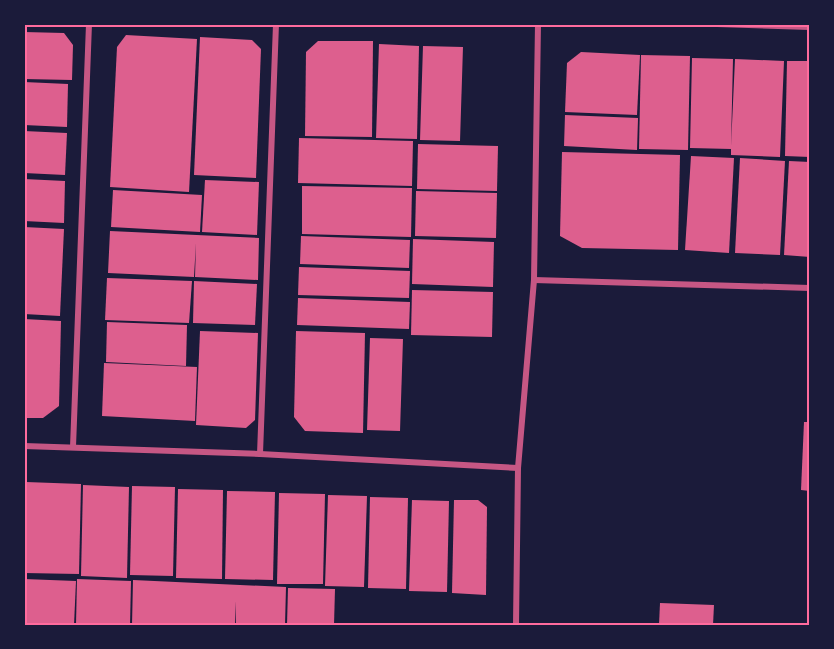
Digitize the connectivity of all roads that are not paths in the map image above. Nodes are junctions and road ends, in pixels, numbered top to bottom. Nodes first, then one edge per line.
1 (89, 24) edge
2 (276, 24) edge
3 (538, 24) edge
4 (717, 24) edge
5 (782, 25) edge
6 (810, 27) edge
7 (534, 280) junction
8 (810, 288) edge
9 (24, 446) edge
10 (73, 447) junction
11 (260, 453) junction
12 (518, 468) junction
13 (516, 625) edge

1 - 10 street
2 - 11 street
3 - 7 street
4 - 5 street
5 - 6 street
7 - 8 street
7 - 12 street
9 - 10 street
10 - 11 street
11 - 12 street
12 - 13 street

